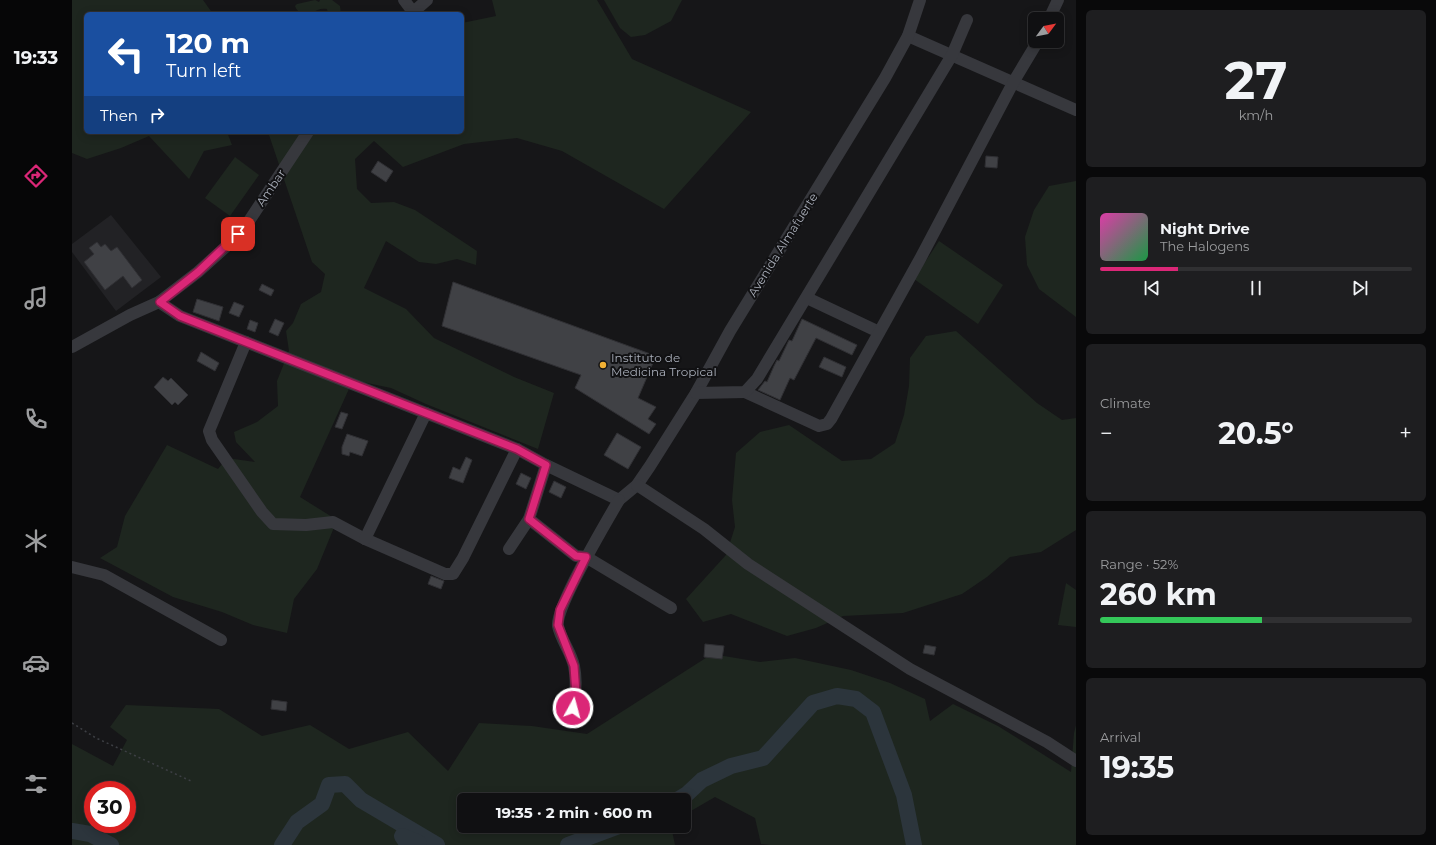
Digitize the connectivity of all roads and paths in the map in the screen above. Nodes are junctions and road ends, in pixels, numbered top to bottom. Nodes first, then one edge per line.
1 (404, 0) edge
2 (427, 0) edge
3 (920, 0) edge
4 (1058, 0) edge
5 (411, 12) edge
6 (413, 12) edge
7 (1052, 12) edge
8 (967, 20) dead end
9 (908, 36) junction
10 (1034, 48) edge
11 (952, 55) junction
12 (1014, 81) junction
13 (1076, 110) edge
14 (307, 134) edge
15 (807, 298) junction
16 (160, 302) junction
17 (879, 332) junction
18 (246, 342) junction
19 (72, 347) edge
20 (745, 392) junction
21 (696, 393) junction
22 (426, 413) junction
23 (517, 449) junction
24 (546, 465) junction
25 (637, 485) junction
26 (619, 500) junction
27 (529, 519) junction
28 (365, 539) junction
29 (509, 549) dead end
30 (586, 557) junction
31 (72, 567) edge
32 (671, 608) dead end
33 (221, 640) dead end
34 (72, 723) edge
35 (570, 723) dead end
36 (1076, 761) edge
37 (191, 781) dead end

1 - 5 street
2 - 6 street
3 - 9 street, Avenida Almafuerte
4 - 7 street
8 - 11 street
9 - 11 street
9 - 21 street, Avenida Almafuerte
10 - 12 street
11 - 12 street
11 - 15 street
12 - 13 street
12 - 17 street
14 - 16 street, Ambar
15 - 17 street
15 - 20 street
16 - 18 street
16 - 19 street, Ambar
17 - 20 street
18 - 22 street
18 - 28 street
20 - 21 street
21 - 25 street, Avenida Almafuerte
22 - 23 street
22 - 28 street
23 - 24 street
23 - 28 street
24 - 26 street
24 - 27 street
25 - 26 street, Avenida Almafuerte
25 - 36 street
26 - 30 street
27 - 29 street
27 - 30 street
30 - 32 street
30 - 35 street
31 - 33 street
34 - 37 path

